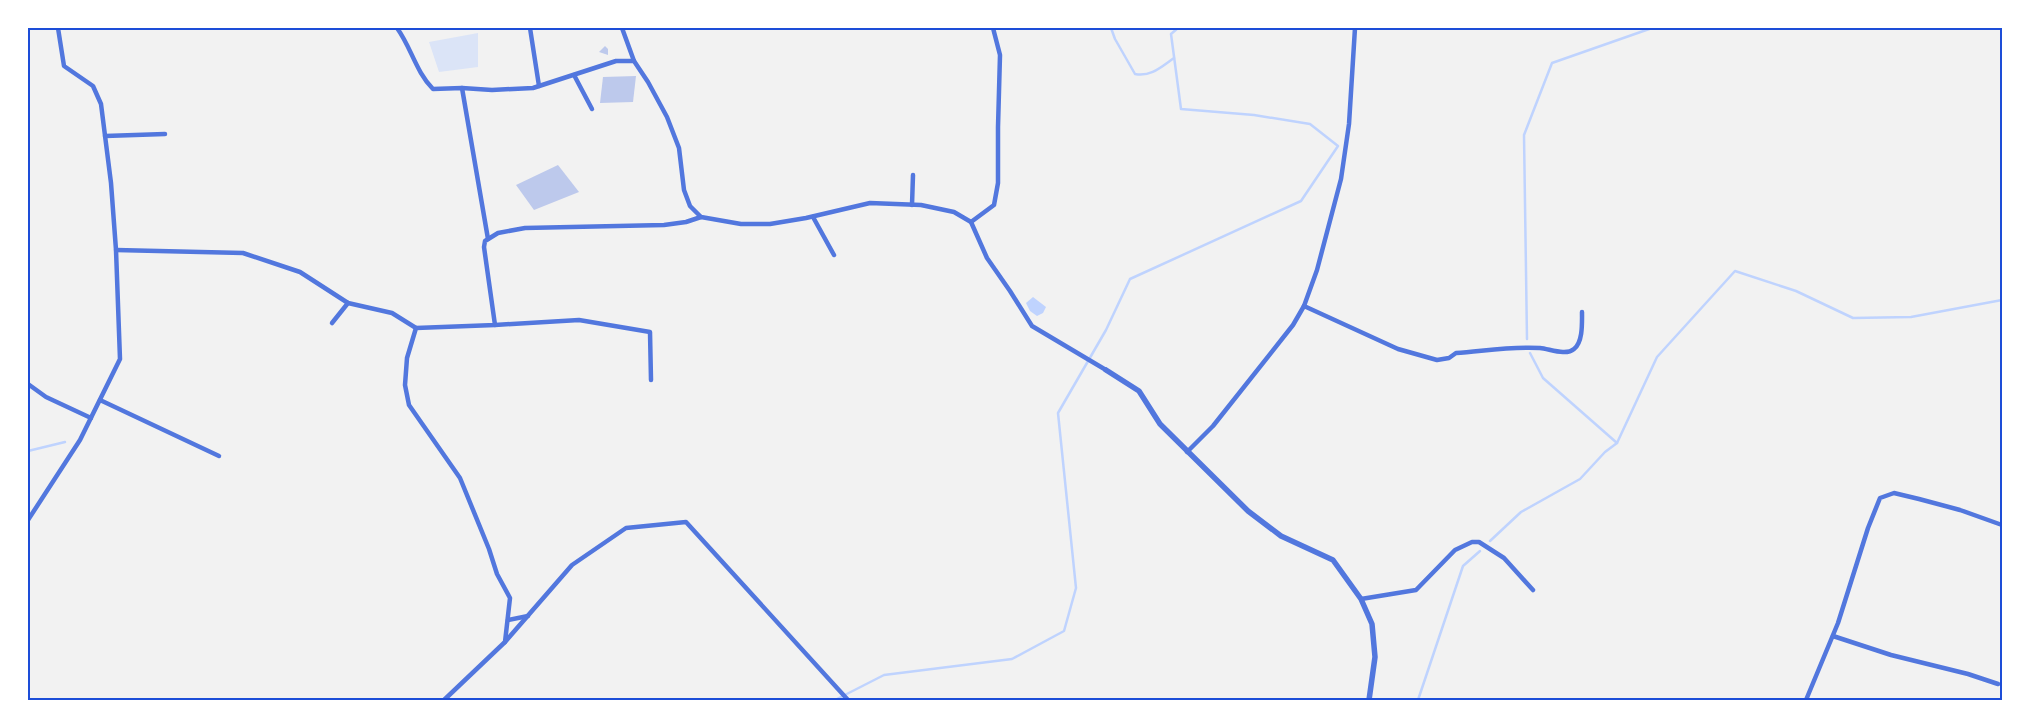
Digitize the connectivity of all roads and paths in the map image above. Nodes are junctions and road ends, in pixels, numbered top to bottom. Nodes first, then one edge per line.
1 (58, 28) edge
2 (397, 28) edge
3 (530, 28) edge
4 (622, 28) edge
5 (993, 28) edge
6 (1355, 28) edge
7 (634, 61) junction
8 (574, 75) junction
9 (539, 86) junction
10 (462, 88) junction
11 (592, 109) dead end
12 (165, 134) dead end
13 (105, 136) junction
14 (914, 175) dead end
15 (912, 205) junction
16 (701, 217) junction
17 (813, 217) junction
18 (971, 222) junction
19 (488, 239) junction
20 (116, 250) junction
21 (834, 255) dead end
22 (348, 303) junction
23 (1304, 306) junction
24 (1582, 312) dead end
25 (332, 323) dead end
26 (495, 326) junction
27 (416, 328) junction
28 (1106, 370) joint
29 (652, 380) dead end
30 (28, 384) edge
31 (100, 400) junction
32 (91, 418) junction
33 (1188, 452) junction
34 (219, 456) dead end
35 (28, 520) edge
36 (2002, 525) edge
37 (1533, 590) dead end
38 (1361, 599) junction
39 (528, 616) junction
40 (508, 620) junction
41 (1833, 636) junction
42 (505, 642) junction
43 (1998, 684) dead end
44 (444, 700) edge
45 (848, 700) edge
46 (1369, 700) edge
47 (1806, 700) edge

1 - 13 street
2 - 10 street
3 - 9 street
4 - 7 street
5 - 18 street
6 - 23 street
7 - 8 street
7 - 16 street
8 - 9 street
8 - 11 street
9 - 10 street
10 - 19 street
12 - 13 street
13 - 20 street
14 - 15 street
15 - 17 street
15 - 18 street
16 - 17 street
16 - 19 street
17 - 21 street
18 - 28 street
19 - 26 street
20 - 22 street
20 - 31 street
22 - 25 street
22 - 27 street
23 - 24 street
23 - 33 street
26 - 27 street
26 - 29 street
27 - 40 street
28 - 33 street
30 - 32 street
31 - 32 street
31 - 34 street
32 - 35 street
33 - 38 street
36 - 41 street
37 - 38 street
38 - 46 street
39 - 40 street
39 - 42 street
39 - 45 street
40 - 42 street
41 - 43 street
41 - 47 street
42 - 44 street

